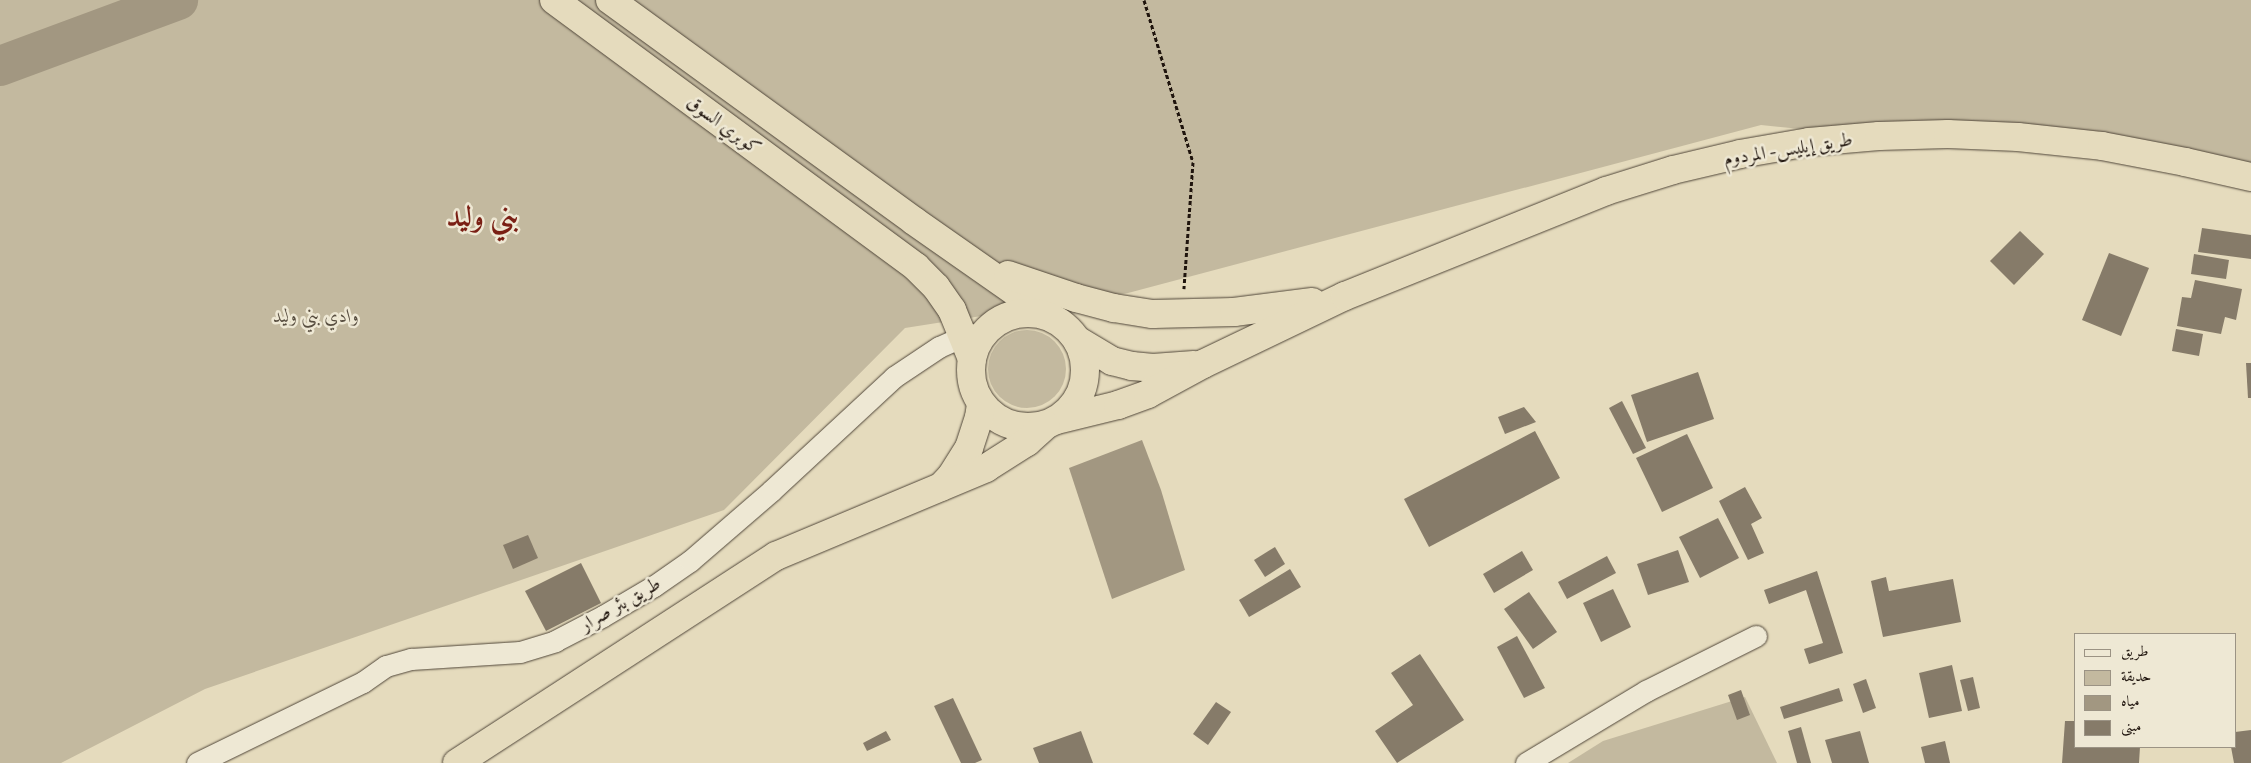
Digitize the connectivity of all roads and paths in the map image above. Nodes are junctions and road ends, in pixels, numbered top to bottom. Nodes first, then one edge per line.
1 (554, 0) edge
2 (610, 0) edge
3 (1144, 0) edge
4 (2251, 177) edge
5 (961, 254) junction
6 (1184, 290) dead end
7 (1345, 296) junction
8 (1050, 318) junction
9 (1077, 340) junction
10 (974, 342) junction
11 (1203, 364) junction
12 (981, 402) junction
13 (1051, 423) junction
14 (941, 486) junction
15 (1756, 636) dead end
16 (197, 763) edge
17 (457, 763) edge
18 (1526, 763) edge

1 - 10 highway, كوبري السوق
2 - 5 highway, كوبري السوق
3 - 6 path
4 - 7 highway, طريق إيليس- المردوم
5 - 7 highway
5 - 8 highway
7 - 11 highway
8 - 9 highway
8 - 10 highway
9 - 11 highway
9 - 13 highway
10 - 12 highway
10 - 16 street, طريق بئر صرار
11 - 13 highway
12 - 13 highway
12 - 14 highway
13 - 14 highway
14 - 17 highway
15 - 18 street

